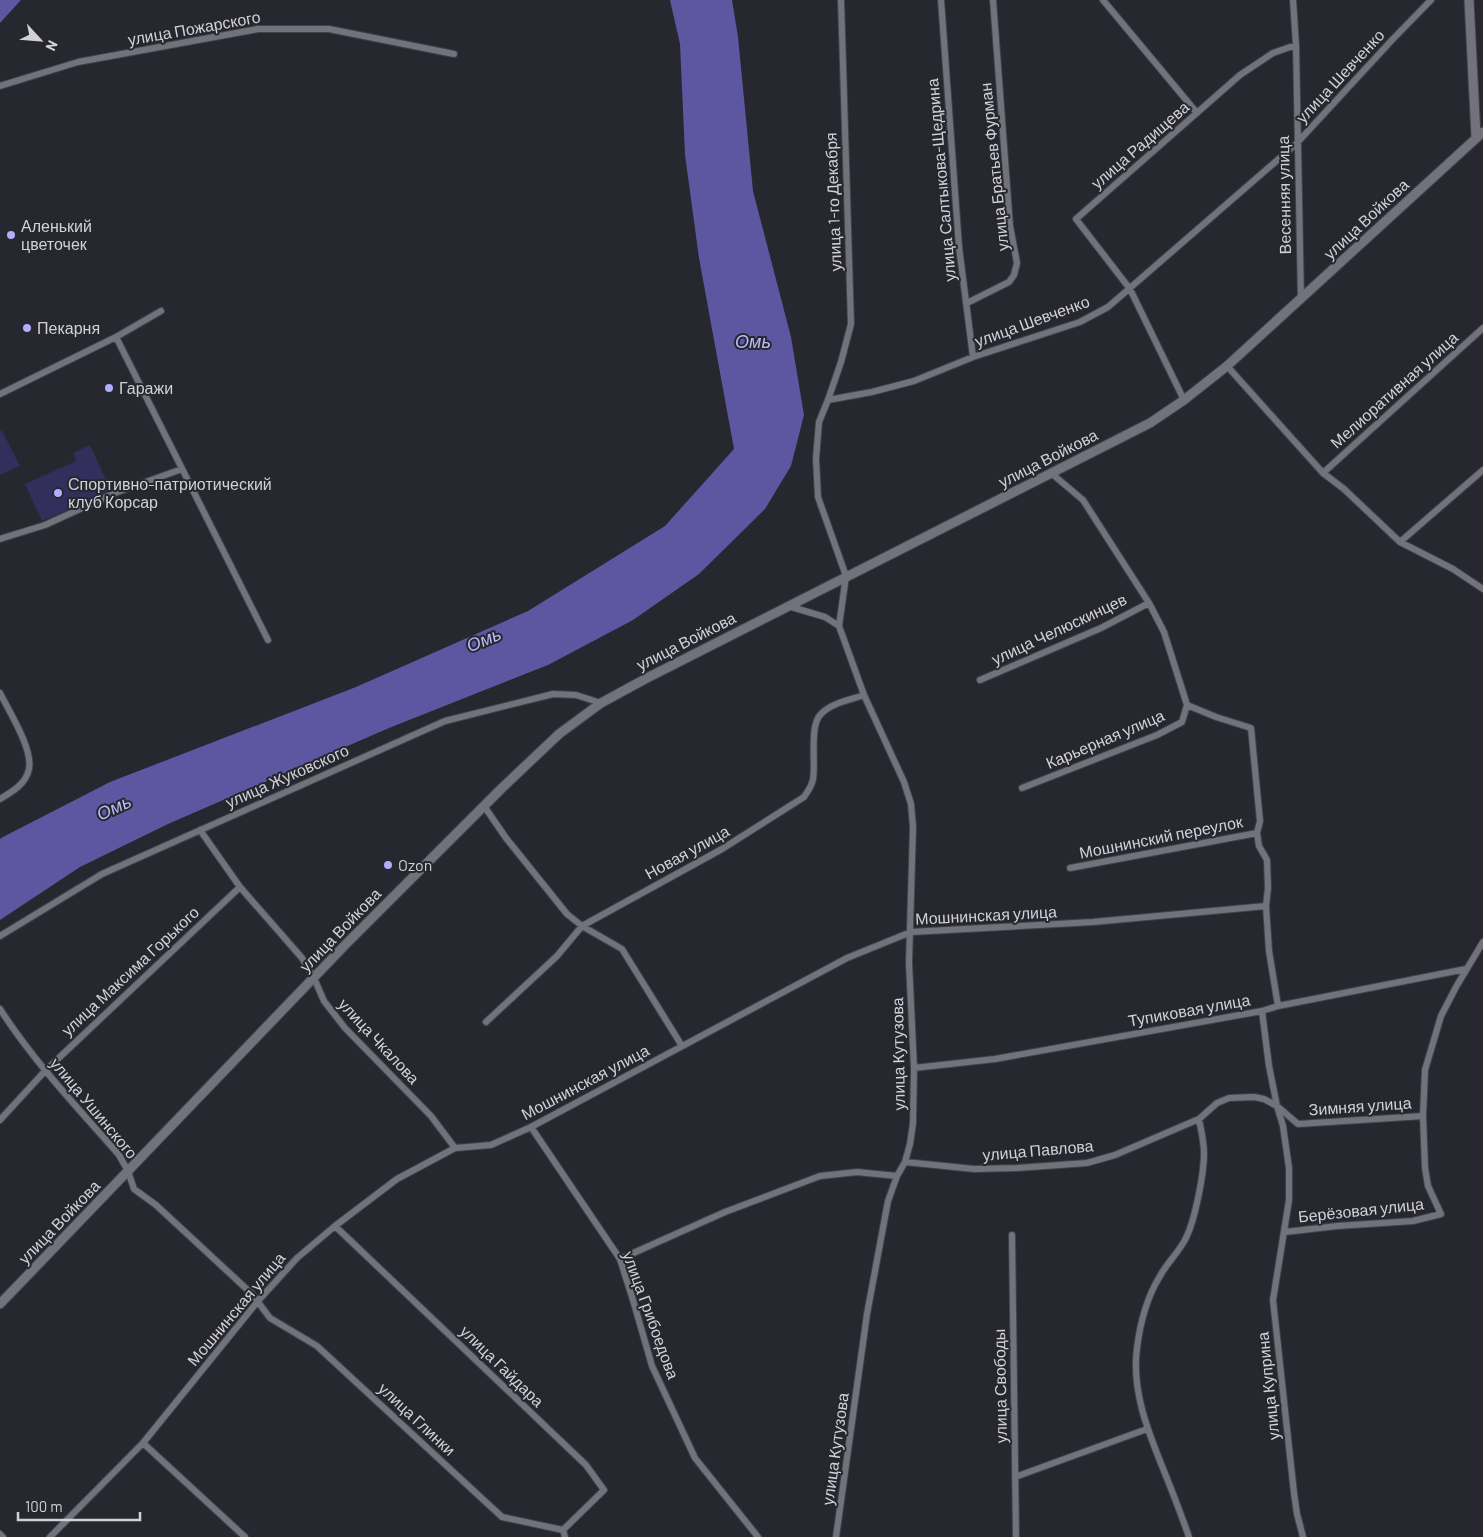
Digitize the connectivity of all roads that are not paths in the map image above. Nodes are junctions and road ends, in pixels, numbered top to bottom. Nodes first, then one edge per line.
1 (842, 0) edge
2 (941, 0) edge
3 (993, 0) edge
4 (1103, 0) edge
5 (1293, 0) edge
6 (1432, 0) edge
7 (1469, 0) edge
8 (1296, 45) junction
9 (454, 54) dead end
10 (0, 86) edge
11 (1197, 113) junction
12 (1480, 134) edge
13 (1296, 144) junction
14 (1130, 288) junction
15 (1301, 300) junction
16 (967, 304) junction
17 (161, 311) dead end
18 (1483, 328) edge
19 (116, 337) junction
20 (973, 358) junction
21 (1228, 366) junction
22 (0, 394) edge
23 (828, 400) junction
24 (1184, 400) junction
25 (182, 469) junction
26 (1483, 470) edge
27 (1051, 473) junction
28 (1324, 473) junction
29 (0, 539) edge
30 (1400, 542) junction
31 (846, 576) junction
32 (1483, 589) edge
33 (1149, 603) junction
34 (788, 606) junction
35 (839, 626) junction
36 (268, 640) dead end
37 (980, 680) dead end
38 (0, 693) edge
39 (864, 695) junction
40 (601, 703) junction
41 (1187, 705) junction
42 (1022, 788) dead end
43 (0, 799) edge
44 (484, 806) junction
45 (200, 830) junction
46 (1257, 833) junction
47 (1070, 868) dead end
48 (240, 887) junction
49 (1266, 906) junction
50 (582, 926) junction
51 (911, 932) junction
52 (0, 936) edge
53 (1483, 942) edge
54 (1466, 969) junction
55 (314, 978) junction
56 (1278, 1006) junction
57 (0, 1009) edge
58 (1262, 1011) junction
59 (486, 1022) dead end
60 (682, 1046) junction
61 (914, 1068) junction
62 (45, 1071) junction
63 (1277, 1106) junction
64 (1423, 1116) junction
65 (0, 1120) edge
66 (1198, 1120) junction
67 (1298, 1124) joint
68 (531, 1127) junction
69 (455, 1148) junction
70 (905, 1162) junction
71 (128, 1171) junction
72 (897, 1176) junction
73 (335, 1226) junction
74 (1285, 1232) junction
75 (1012, 1235) dead end
76 (620, 1260) junction
77 (258, 1301) junction
78 (0, 1304) edge
79 (1147, 1429) junction
80 (143, 1443) junction
81 (1015, 1477) junction
82 (0, 1534) edge
83 (564, 1534) edge
84 (3, 1537) edge
85 (50, 1537) edge
86 (245, 1537) edge
87 (758, 1537) edge
88 (836, 1537) edge
89 (1016, 1537) edge
90 (1189, 1537) edge
91 (1303, 1537) edge

1 - 23 street, улица 1-го Декабря
2 - 16 street, улица Салтыкова-Щедрина
3 - 16 street, улица Братьев Фурман
4 - 11 street
5 - 8 street, Весенняя улица
6 - 13 street, улица Шевченко
7 - 12 main road
8 - 11 street, улица Радищева
8 - 13 street, Весенняя улица
9 - 10 street, улица Пожарского
11 - 14 street, улица Радищева
12 - 15 main road, улица Войкова
13 - 14 street, улица Шевченко
13 - 15 street, Весенняя улица
14 - 20 street, улица Шевченко
14 - 24 street
15 - 21 main road, улица Войкова
16 - 20 street, улица Салтыкова-Щедрина
17 - 19 street
18 - 28 street, Мелиоративная улица
19 - 22 street
19 - 25 street
20 - 23 street, улица Шевченко
21 - 24 main road, улица Войкова
21 - 28 street
23 - 31 street
24 - 27 main road, улица Войкова
25 - 29 street
25 - 36 street
26 - 30 street
27 - 31 main road, улица Войкова
27 - 33 street
28 - 30 street
30 - 32 street
31 - 34 main road, улица Войкова
31 - 35 street, улица Кутузова
33 - 37 street, улица Челюскинцев
33 - 41 street
34 - 35 street
34 - 40 main road, улица Войкова
35 - 39 street, улица Кутузова
38 - 43 street
39 - 50 street, Новая улица
39 - 51 street, улица Кутузова
40 - 44 main road, улица Войкова
40 - 45 street, улица Жуковского
41 - 42 street, Карьерная улица
41 - 46 street
44 - 50 street
44 - 55 main road, улица Войкова
45 - 48 street, улица Чкалова
45 - 52 street, улица Жуковского
46 - 47 street, Мошнинский переулок
46 - 49 street
48 - 55 street, улица Чкалова
48 - 62 street, улица Максима Горького
49 - 51 street, Мошнинская улица
49 - 56 street
50 - 59 street, Новая улица
50 - 60 street
51 - 60 street, Мошнинская улица
51 - 61 street, улица Кутузова
53 - 54 street
54 - 56 street, Тупиковая улица
54 - 64 street
55 - 69 street, улица Чкалова
55 - 71 main road, улица Войкова
56 - 58 street, Тупиковая улица
57 - 62 street, улица Ушинского
58 - 61 street, Тупиковая улица
58 - 63 street, улица Куприна
60 - 68 street, Мошнинская улица
61 - 70 street, улица Кутузова
62 - 65 street, улица Максима Горького
62 - 71 street, улица Ушинского
63 - 66 street, улица Павлова
63 - 67 street, улица Павлова
63 - 74 street, улица Куприна
64 - 67 street, Зимняя улица
64 - 74 street, Берёзовая улица
66 - 70 street, улица Павлова
66 - 79 street
68 - 69 street, Мошнинская улица
68 - 76 street, улица Грибоедова
69 - 73 street, Мошнинская улица
70 - 72 street, улица Кутузова
71 - 77 street, улица Ушинского
71 - 78 main road, улица Войкова
72 - 76 street
72 - 88 street, улица Кутузова
73 - 77 street, Мошнинская улица
73 - 83 street, улица Гайдара
74 - 91 street, улица Куприна
75 - 81 street, улица Свободы
76 - 87 street, улица Грибоедова
77 - 80 street, Мошнинская улица
77 - 83 street, улица Глинки
79 - 81 street
79 - 90 street
80 - 85 street, Мошнинская улица
80 - 86 street
81 - 89 street, улица Свободы
82 - 84 street

